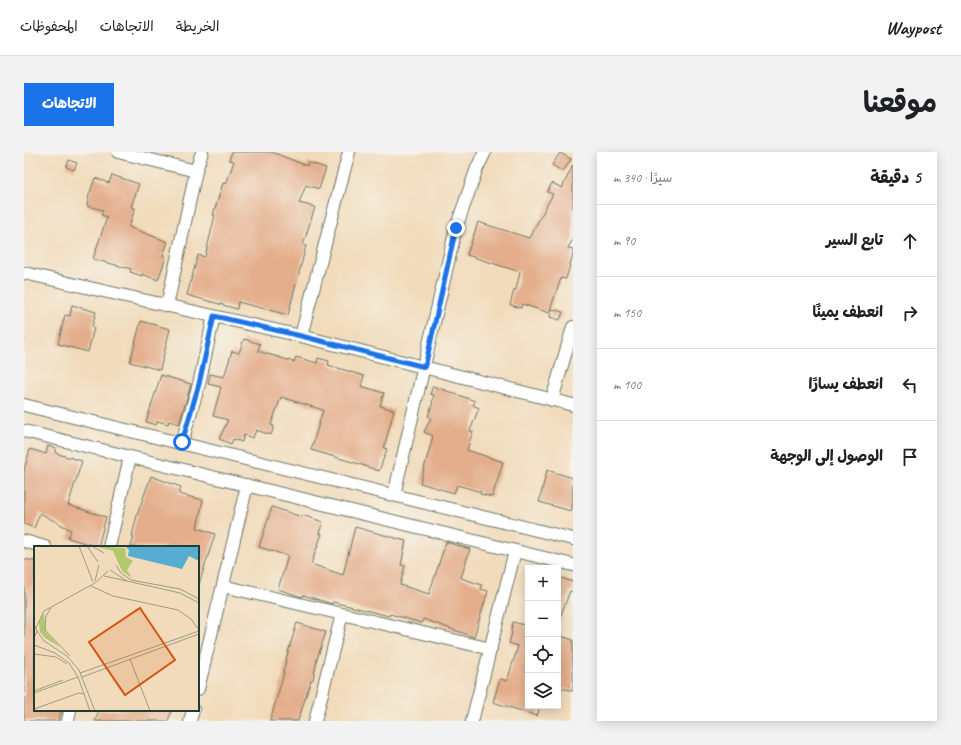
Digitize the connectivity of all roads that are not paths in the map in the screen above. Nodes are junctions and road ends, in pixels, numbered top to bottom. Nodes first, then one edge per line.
1 (118, 152) edge
2 (202, 152) edge
3 (349, 152) edge
4 (485, 152) edge
5 (196, 171) junction
6 (24, 273) edge
7 (167, 306) junction
8 (214, 316) junction
9 (573, 327) edge
10 (301, 336) junction
11 (425, 367) junction
12 (552, 400) junction
13 (24, 404) edge
14 (573, 405) edge
15 (24, 431) edge
16 (182, 442) junction
17 (130, 457) junction
18 (247, 485) junction
19 (394, 495) junction
20 (573, 539) edge
21 (24, 541) edge
22 (42, 546) edge
23 (109, 546) edge
24 (515, 550) junction
25 (573, 564) edge
26 (223, 586) junction
27 (342, 614) junction
28 (491, 649) junction
29 (199, 685) edge
30 (70, 711) edge
31 (193, 711) edge
32 (68, 721) edge
33 (190, 721) edge
34 (315, 721) edge
35 (472, 721) edge

1 - 5 street
2 - 5 street
3 - 10 street
4 - 11 street
5 - 7 street
6 - 7 street
7 - 8 street
8 - 10 street
8 - 16 street
9 - 12 street
10 - 11 street
11 - 12 street
11 - 19 street
12 - 14 street
13 - 16 street
15 - 17 street
16 - 19 street
17 - 18 street
17 - 23 street
18 - 24 street
18 - 26 street
19 - 20 street
21 - 22 street
24 - 25 street
24 - 28 street
26 - 27 street
26 - 29 street
27 - 28 street
27 - 34 street
28 - 35 street
30 - 32 street
31 - 33 street

